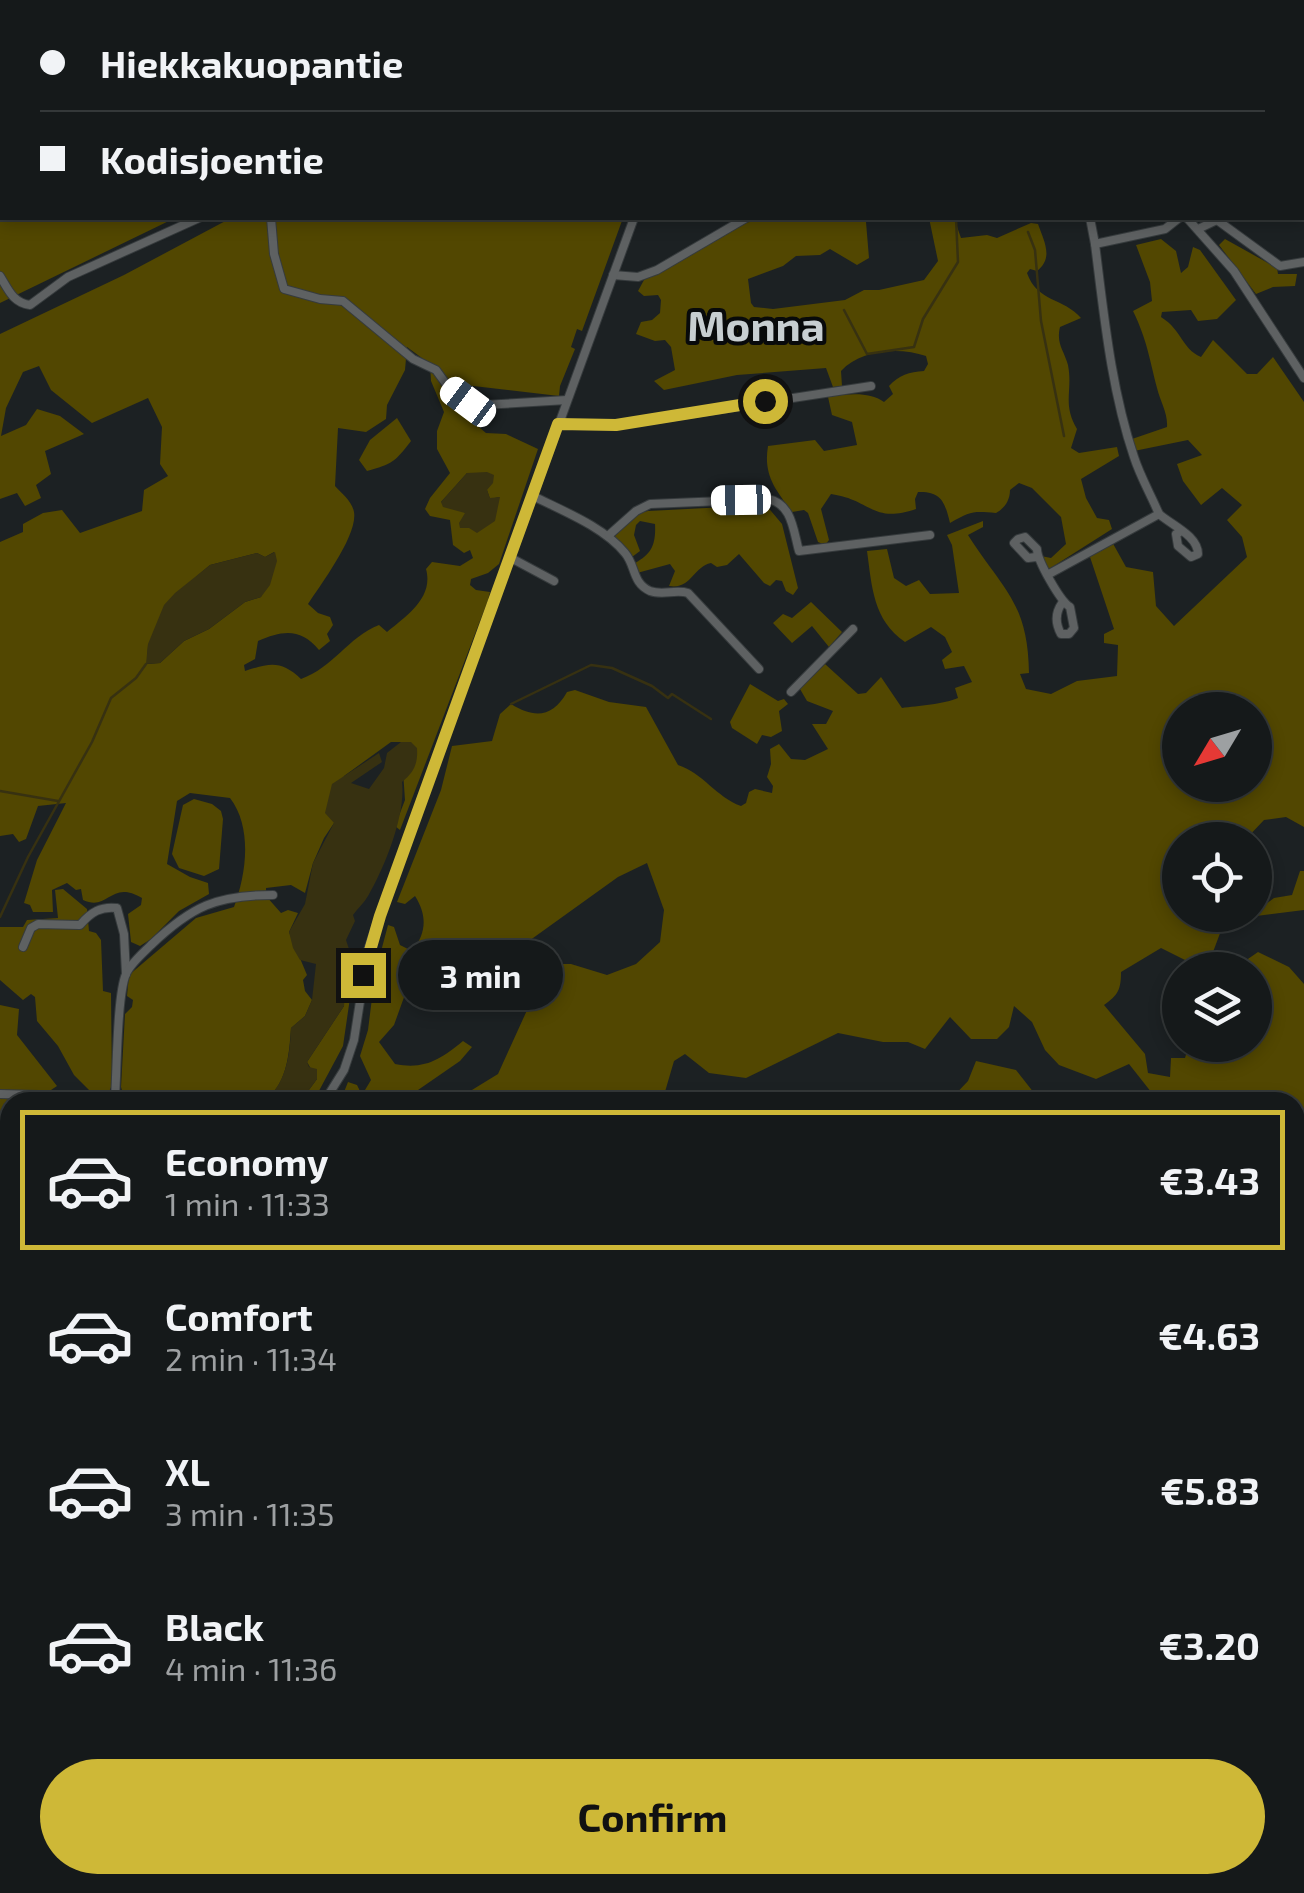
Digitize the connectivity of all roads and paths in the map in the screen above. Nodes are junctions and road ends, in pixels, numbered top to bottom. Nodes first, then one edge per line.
1 (195, 220) edge
2 (271, 220) edge
3 (633, 220) edge
4 (743, 220) edge
5 (1090, 220) edge
6 (1176, 220) edge
7 (1189, 220) edge
8 (1198, 229) junction
9 (1095, 244) junction
10 (1304, 262) edge
11 (612, 275) junction
12 (0, 276) edge
13 (1304, 378) edge
14 (871, 386) dead end
15 (567, 400) junction
16 (558, 424) junction
17 (533, 496) junction
18 (1160, 514) junction
19 (1180, 532) dead end
20 (609, 535) junction
21 (930, 535) dead end
22 (1036, 557) dead end
23 (511, 558) junction
24 (1049, 574) junction
25 (554, 580) dead end
26 (1062, 603) dead end
27 (853, 629) dead end
28 (759, 669) dead end
29 (791, 692) dead end
30 (273, 895) dead end
31 (23, 947) dead end
32 (126, 974) junction
33 (118, 1092) edge
34 (330, 1092) edge

1 - 12 street
2 - 15 street
3 - 11 street
4 - 11 street
5 - 9 street
6 - 9 street
7 - 8 street
8 - 10 street
8 - 13 street
9 - 18 street
11 - 15 street
14 - 16 street
15 - 16 street
16 - 17 street
17 - 20 street
17 - 23 street
18 - 19 street
18 - 24 street
20 - 21 street
20 - 28 street
22 - 24 street
23 - 25 street
23 - 34 street
24 - 26 street
27 - 29 street
30 - 32 street
31 - 32 street
32 - 33 street

